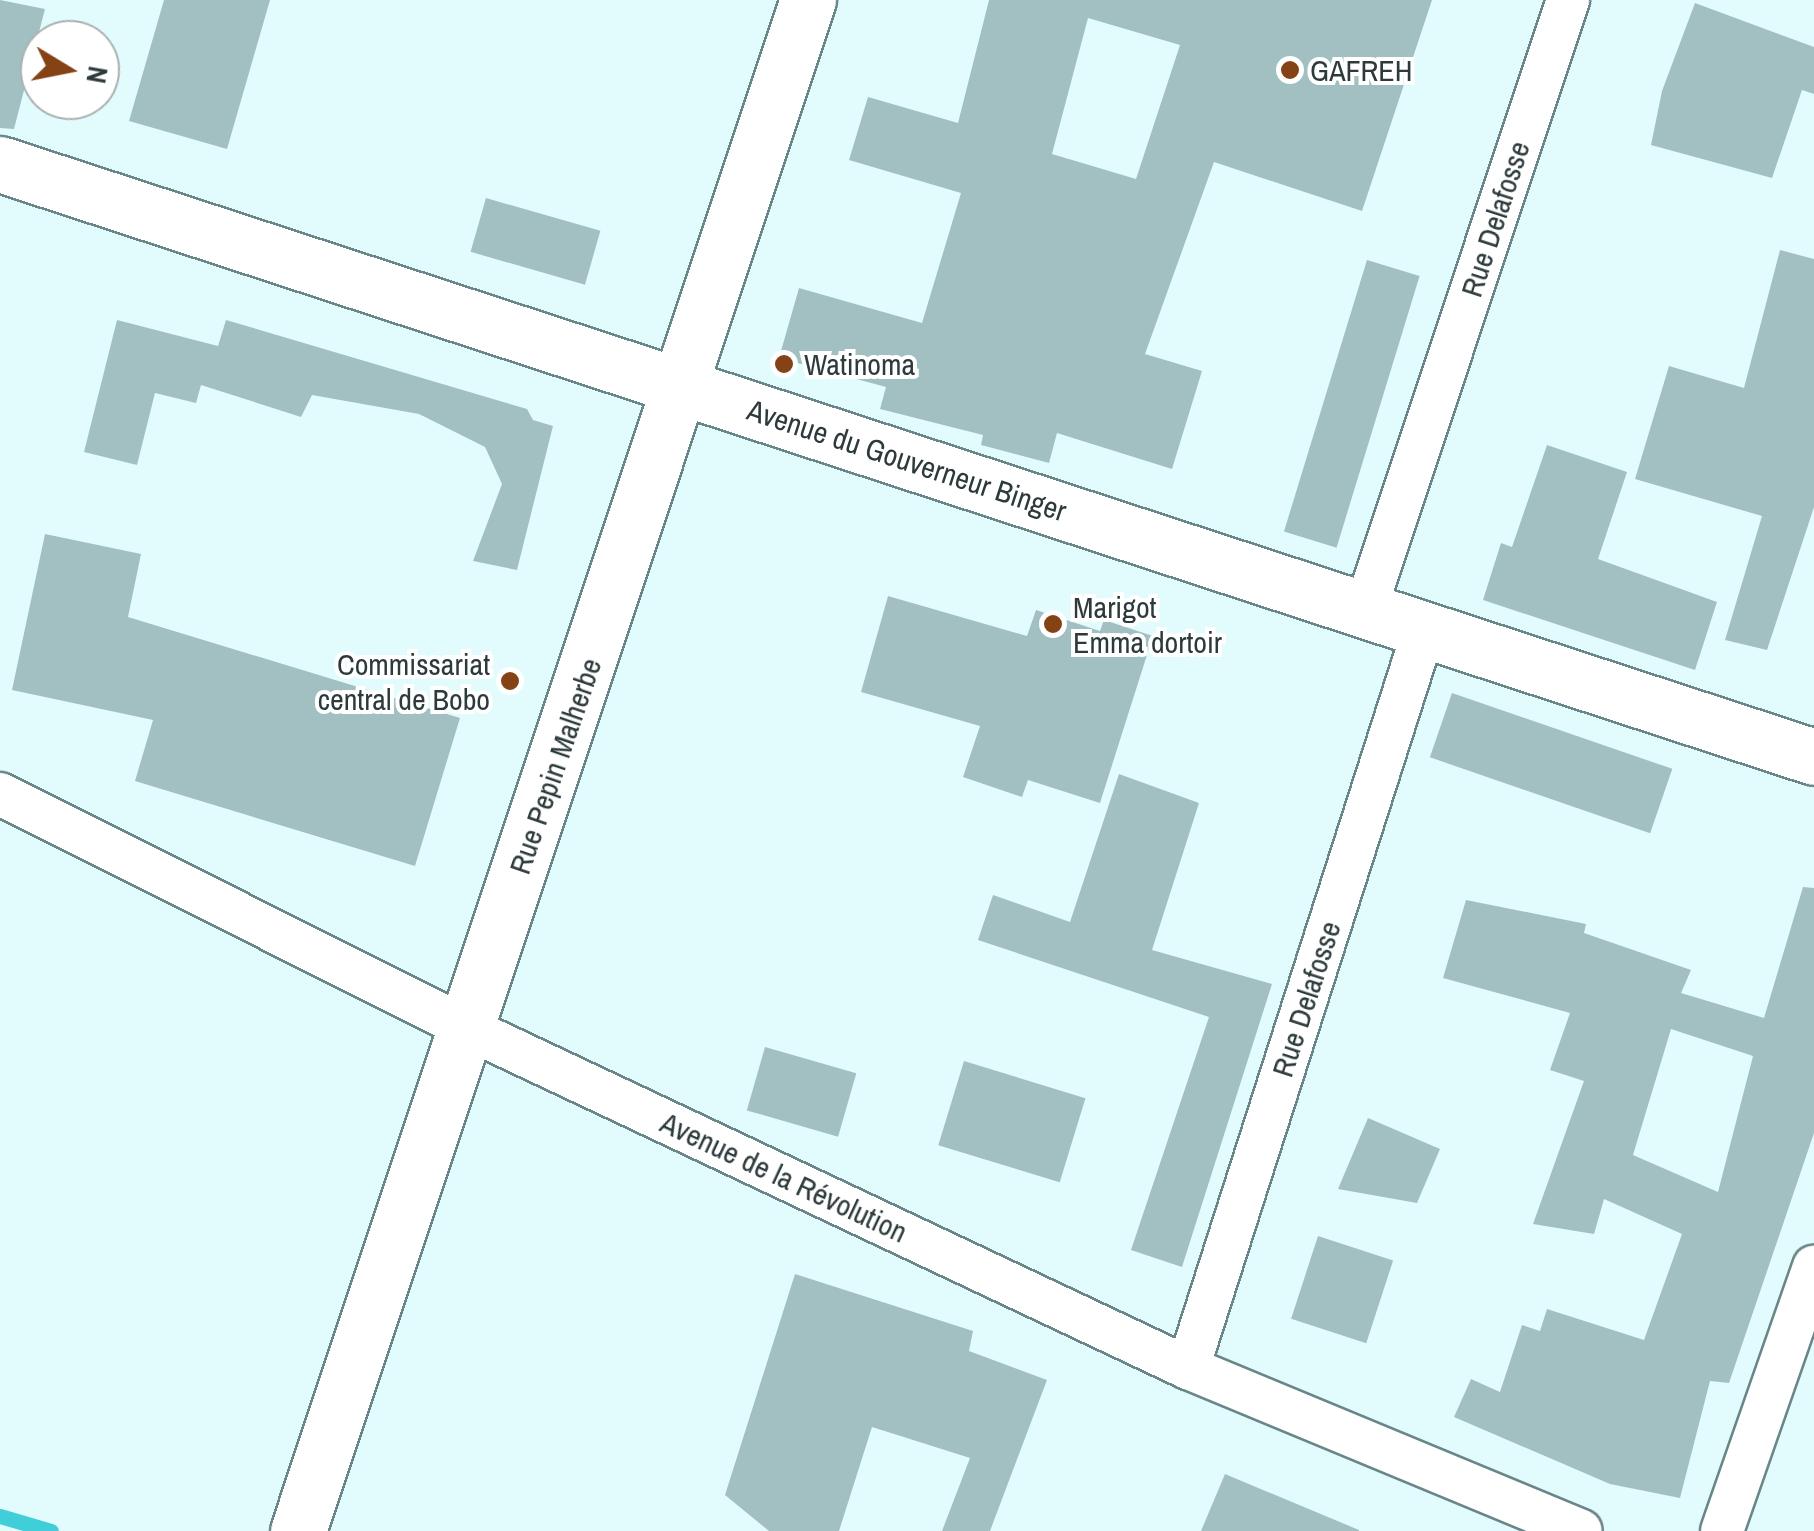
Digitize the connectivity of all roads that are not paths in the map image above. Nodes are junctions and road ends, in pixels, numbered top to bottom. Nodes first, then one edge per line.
1 (808, 0) edge
2 (1568, 0) edge
3 (0, 164) edge
4 (682, 387) junction
5 (1365, 610) junction
6 (1424, 630) junction
7 (1814, 757) edge
8 (0, 794) edge
9 (467, 1028) junction
10 (1814, 1267) edge
11 (1188, 1368) junction
12 (298, 1531) edge
13 (1581, 1531) edge
14 (1722, 1531) edge

1 - 4 street, Rue Pepin Malherbe
2 - 5 street, Rue Delafosse
3 - 4 street, Avenue du Gouverneur Binger
4 - 5 street, Avenue du Gouverneur Binger
4 - 9 street, Rue Pepin Malherbe
5 - 6 street, Avenue du Gouverneur Binger
6 - 7 street, Avenue du Gouverneur Binger
6 - 11 street, Rue Delafosse
8 - 9 street, Avenue de la Révolution
9 - 11 street, Avenue de la Révolution
9 - 12 street, Rue Pepin Malherbe
10 - 14 street
11 - 13 street, Avenue de la Révolution

